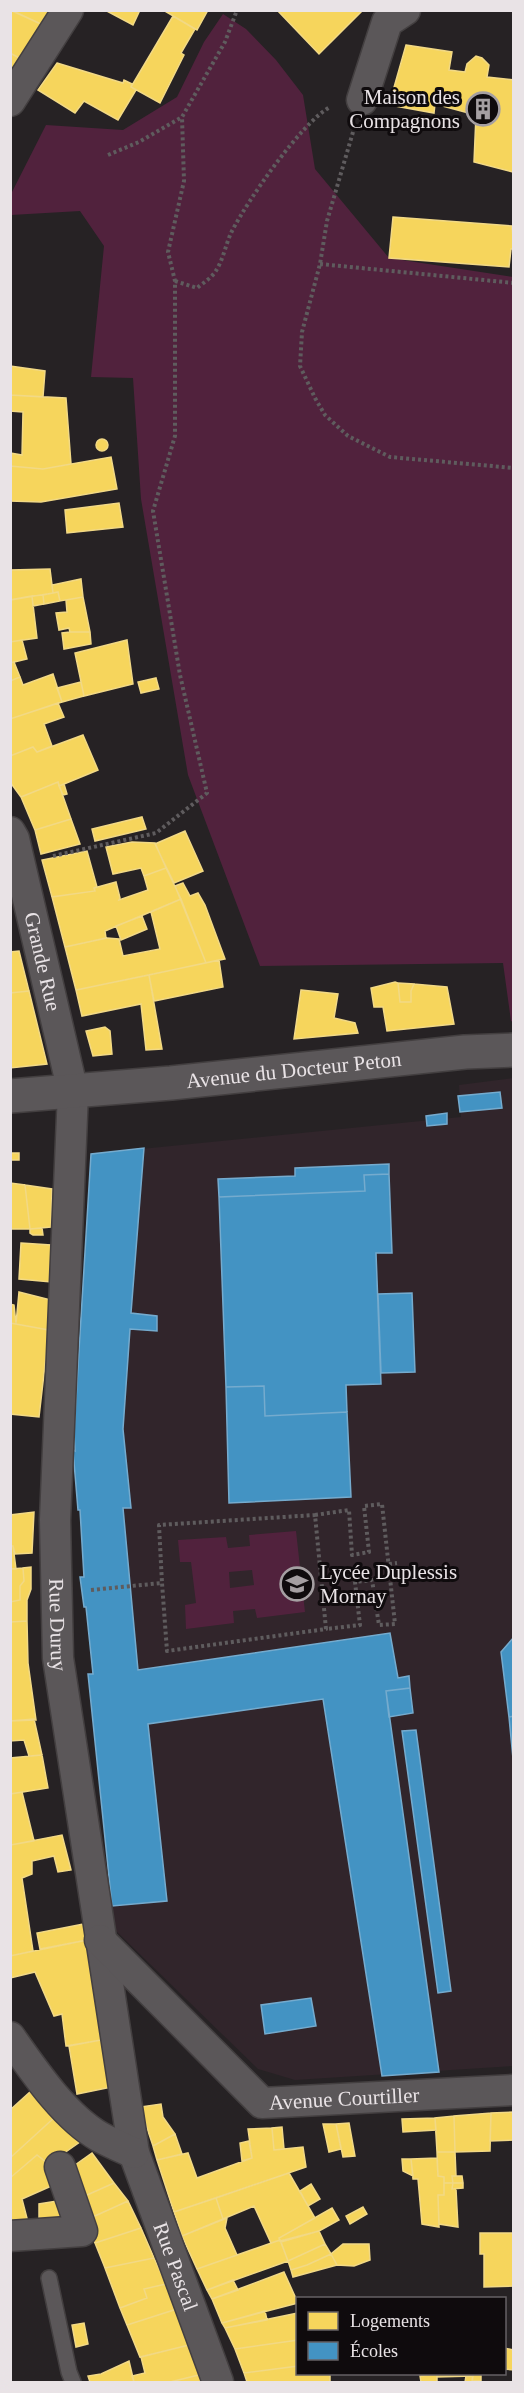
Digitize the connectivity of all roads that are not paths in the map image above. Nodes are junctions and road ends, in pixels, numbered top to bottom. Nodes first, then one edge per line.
1 (68, 10) edge
2 (405, 10) edge
3 (11, 100) edge
4 (362, 100) road end
5 (14, 844) edge
6 (513, 1050) edge
7 (73, 1092) junction
8 (10, 1096) edge
9 (99, 1940) junction
10 (10, 2037) edge
11 (513, 2090) edge
12 (134, 2153) junction
13 (60, 2167) dead end
14 (10, 2236) edge
15 (50, 2278) dead end
16 (73, 2382) edge
17 (218, 2382) edge

1 - 3 street
2 - 4 street
5 - 7 street, Grande Rue
6 - 7 street, Avenue du Docteur Peton
7 - 8 street, Avenue du Docteur Peton
7 - 9 street, Rue Duruy
9 - 11 street, Avenue Courtiller
9 - 12 street, Rue Duruy
10 - 12 street
12 - 17 street, Rue Pascal
13 - 14 street
15 - 16 lane

